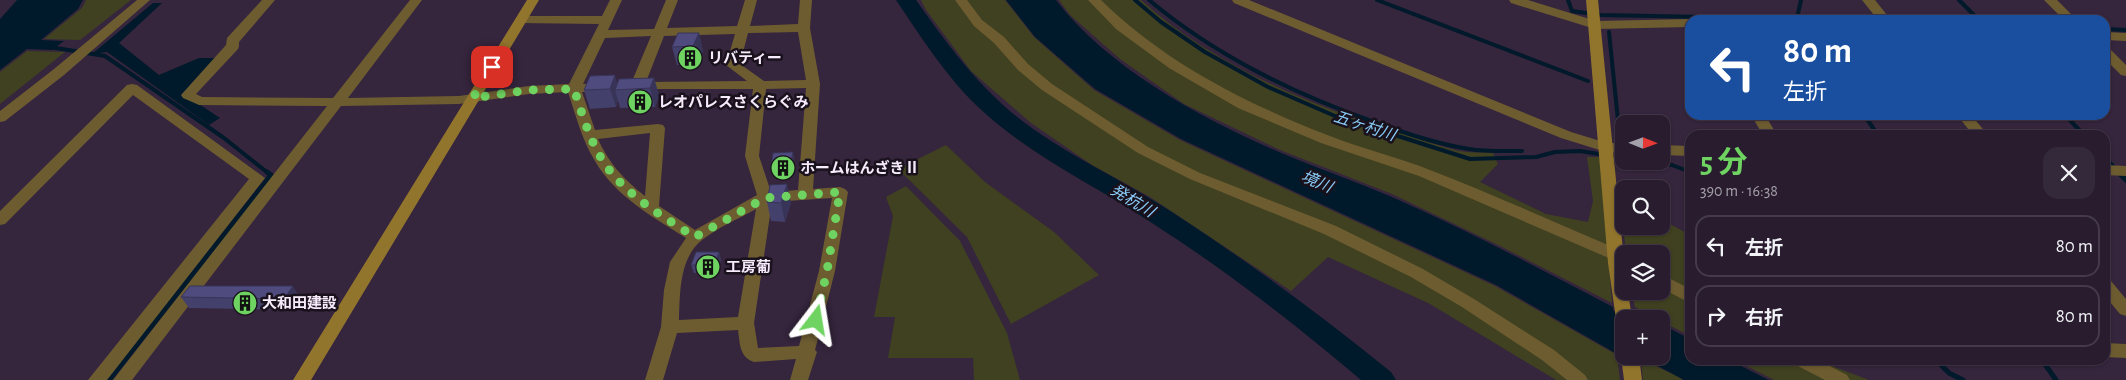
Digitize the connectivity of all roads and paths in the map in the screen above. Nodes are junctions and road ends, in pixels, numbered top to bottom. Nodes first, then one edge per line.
1 (144, 0) edge
2 (270, 0) edge
3 (416, 0) edge
4 (533, 0) edge
5 (616, 0) edge
6 (672, 0) edge
7 (751, 0) edge
8 (806, 0) edge
9 (961, 0) edge
10 (1094, 0) edge
11 (1238, 0) edge
12 (1515, 0) edge
13 (1868, 0) edge
14 (2050, 0) edge
15 (1593, 14) edge
16 (1880, 15) edge
17 (2066, 15) edge
18 (521, 20) junction
19 (606, 20) junction
20 (1685, 23) edge
21 (804, 28) junction
22 (743, 30) junction
23 (659, 33) junction
24 (601, 34) junction
25 (2110, 36) edge
26 (2126, 37) edge
27 (2110, 57) edge
28 (2126, 72) edge
29 (760, 84) junction
30 (813, 84) junction
31 (638, 86) junction
32 (574, 89) junction
33 (473, 98) junction
34 (339, 102) junction
35 (0, 118) edge
36 (1968, 120) edge
37 (1977, 130) edge
38 (590, 135) junction
39 (1670, 150) edge
40 (1615, 151) edge
41 (1685, 151) edge
42 (1606, 154) junction
43 (2110, 170) edge
44 (2126, 171) edge
45 (254, 184) junction
46 (274, 184) junction
47 (805, 194) junction
48 (765, 198) junction
49 (651, 208) junction
50 (0, 220) edge
51 (695, 237) junction
52 (1616, 245) edge
53 (1615, 257) edge
54 (1670, 285) edge
55 (2110, 291) edge
56 (1685, 294) edge
57 (2126, 310) edge
58 (746, 323) junction
59 (670, 327) junction
60 (2110, 350) edge
61 (2126, 351) edge
62 (808, 352) junction
63 (1631, 365) edge
64 (1812, 365) edge
65 (97, 380) edge
66 (122, 380) edge
67 (302, 380) edge
68 (654, 380) edge
69 (799, 380) edge
70 (1580, 380) edge
71 (1632, 380) edge
72 (1842, 380) edge

1 - 35 street
2 - 34 street
3 - 34 street
4 - 18 street
5 - 19 street
6 - 23 street
7 - 22 street
8 - 21 street
9 - 70 street
10 - 53 street
11 - 42 street
12 - 15 street
13 - 16 street
14 - 17 street
15 - 20 street
15 - 42 street
18 - 19 street
18 - 33 street
19 - 24 street
21 - 22 street
21 - 30 street
22 - 23 street
22 - 29 street
23 - 24 street
23 - 31 street
24 - 32 street
25 - 26 street
27 - 28 street
29 - 30 street
29 - 31 street
29 - 48 street
30 - 47 street
31 - 32 street
32 - 33 street
32 - 38 street
33 - 34 street
33 - 67 street
34 - 46 street
36 - 37 street
38 - 49 street
38 - 49 street
39 - 41 street
40 - 42 street
42 - 52 street
43 - 44 street
45 - 46 street
45 - 50 street
45 - 65 street
46 - 66 street
47 - 48 street
47 - 62 street
48 - 51 street
48 - 58 street
49 - 51 street
51 - 59 street
54 - 56 street
55 - 57 street
58 - 59 street
58 - 62 street
59 - 68 street
60 - 61 street
62 - 69 street
63 - 71 street
64 - 72 street

